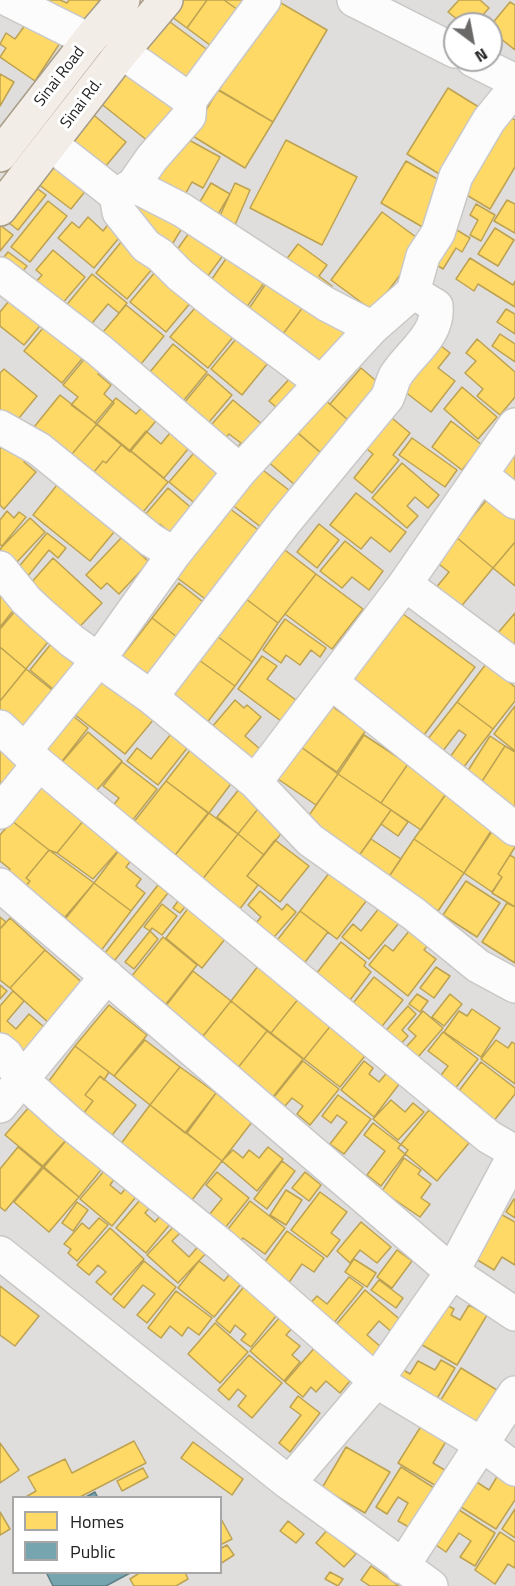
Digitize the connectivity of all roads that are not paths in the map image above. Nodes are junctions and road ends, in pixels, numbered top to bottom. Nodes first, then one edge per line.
1 (9, 0) edge
2 (123, 0) edge
3 (166, 0) edge
4 (264, 0) edge
5 (354, 0) edge
6 (89, 40) junction
7 (443, 45) edge
8 (122, 52) junction
9 (497, 72) edge
10 (515, 81) edge
11 (515, 88) edge
12 (190, 100) junction
13 (4, 142) edge
14 (52, 145) junction
15 (124, 190) junction
16 (0, 209) edge
17 (0, 274) edge
18 (413, 292) junction
19 (372, 328) junction
20 (320, 382) junction
21 (515, 425) edge
22 (0, 426) edge
23 (240, 471) junction
24 (481, 475) junction
25 (515, 502) edge
26 (174, 554) junction
27 (0, 568) edge
28 (405, 584) junction
29 (99, 659) junction
30 (515, 666) edge
31 (331, 682) junction
32 (151, 696) junction
33 (0, 727) edge
34 (32, 757) junction
35 (255, 782) junction
36 (0, 812) edge
37 (515, 829) edge
38 (0, 885) edge
39 (107, 976) junction
40 (515, 986) edge
41 (0, 1050) edge
42 (21, 1079) junction
43 (0, 1106) edge
44 (515, 1153) edge
45 (0, 1252) edge
46 (452, 1272) junction
47 (515, 1314) edge
48 (376, 1381) junction
49 (515, 1392) edge
50 (483, 1445) junction
51 (515, 1469) edge
52 (290, 1484) junction
53 (402, 1567) junction
54 (430, 1586) edge

1 - 6 street
2 - 6 main road, Sinai Road
3 - 8 main road, Sinai Rd.
4 - 12 street
5 - 7 street
6 - 13 main road, Sinai Road
8 - 12 street
8 - 14 main road, Sinai Rd.
9 - 10 street
11 - 18 street
12 - 15 street
14 - 15 street
14 - 16 main road, Sinai Rd.
15 - 19 street
15 - 20 street
17 - 23 street
18 - 19 street
18 - 32 street
19 - 20 street
20 - 23 street
21 - 24 street
22 - 26 street
23 - 26 street
24 - 25 street
24 - 28 street
26 - 29 street
27 - 29 street
28 - 30 street
28 - 31 street
29 - 32 street
29 - 34 street
31 - 35 street
31 - 37 street
32 - 35 street
33 - 34 street
34 - 36 street
34 - 44 street
35 - 40 street
38 - 39 street
39 - 42 street
39 - 46 street
41 - 42 street
42 - 43 street
42 - 48 street
44 - 46 street
45 - 52 street
46 - 47 street
46 - 48 street
48 - 50 street
48 - 52 street
49 - 50 street
50 - 51 street
50 - 53 street
52 - 53 street
53 - 54 street

